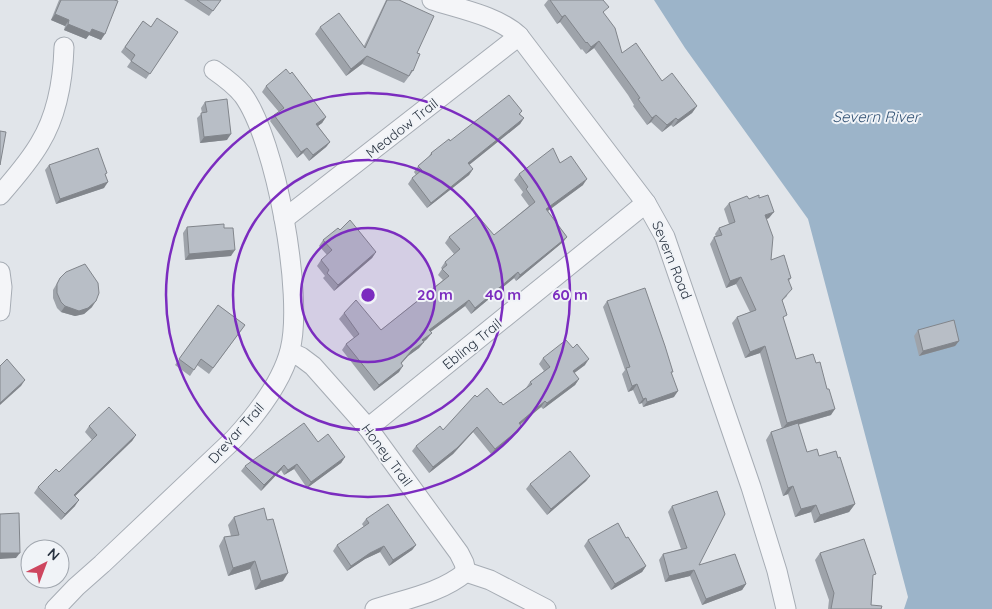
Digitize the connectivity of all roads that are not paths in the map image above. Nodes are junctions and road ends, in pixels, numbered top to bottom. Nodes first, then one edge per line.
1 (432, 0) edge
2 (520, 36) junction
3 (64, 48) dead end
4 (214, 70) dead end
5 (0, 195) edge
6 (646, 203) junction
7 (284, 219) junction
8 (0, 272) edge
9 (0, 311) edge
10 (290, 352) junction
11 (368, 428) junction
12 (466, 572) junction
13 (55, 609) edge
14 (375, 609) edge
15 (546, 609) edge
16 (786, 609) edge

1 - 2 street, Severn Road
2 - 6 street, Severn Road
2 - 7 street, Meadow Trail
3 - 5 street
4 - 7 street, Drevar Trail
6 - 11 street, Ebling Trail
6 - 16 street, Severn Road
7 - 10 street, Drevar Trail
8 - 9 street
10 - 11 street, Honey Trail
10 - 13 street, Drevar Trail
11 - 12 street, Honey Trail
12 - 14 street
12 - 15 street

